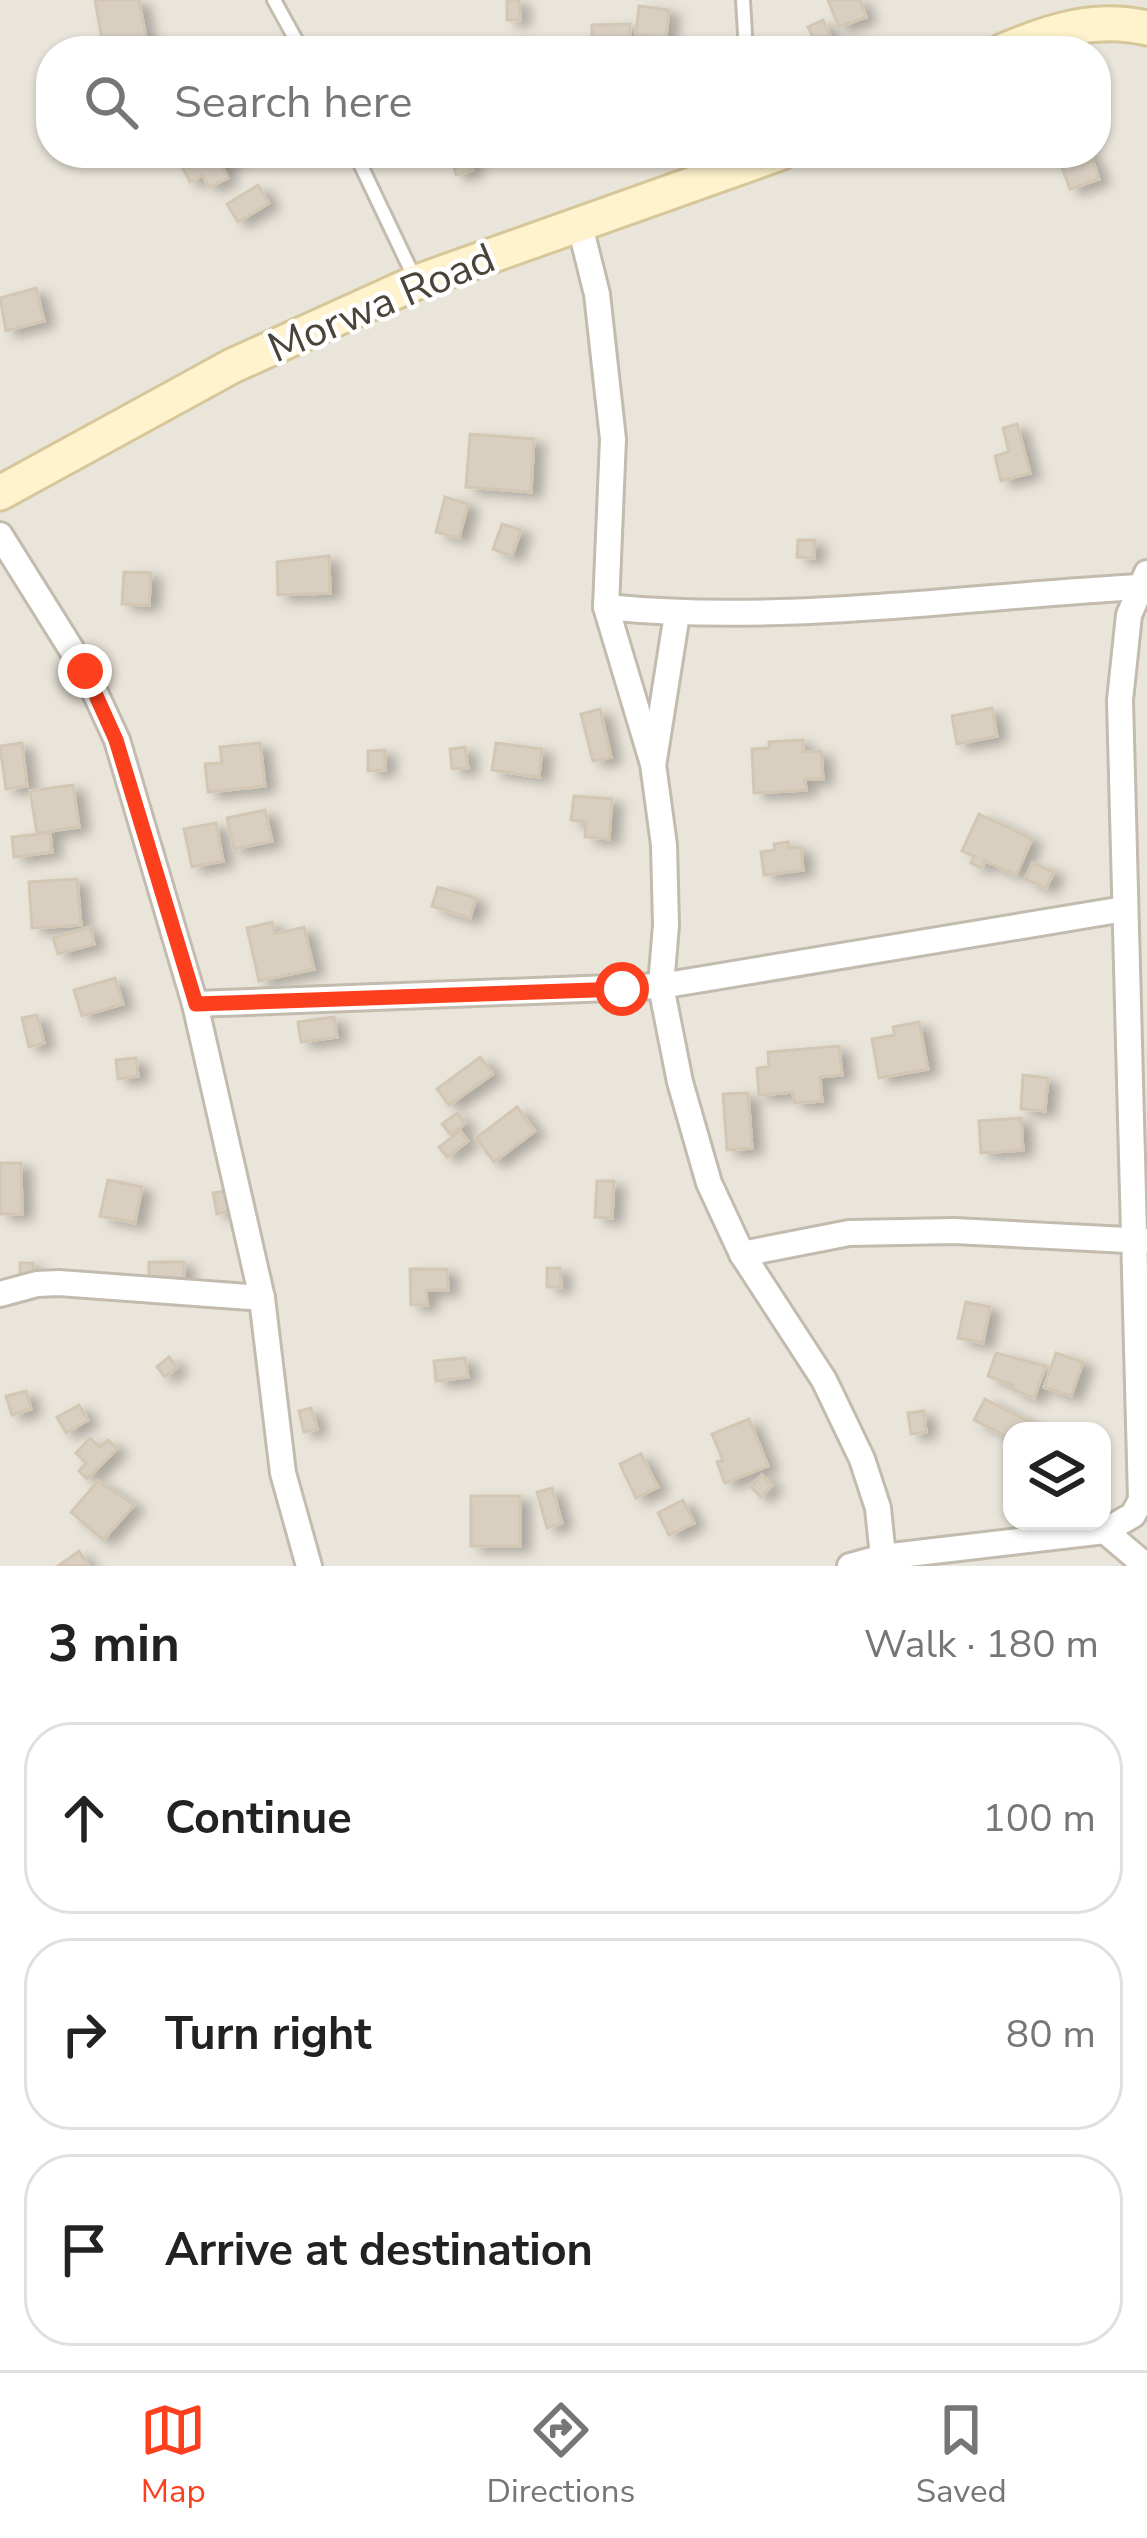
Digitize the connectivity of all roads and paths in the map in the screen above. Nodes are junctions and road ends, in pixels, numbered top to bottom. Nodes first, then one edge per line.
1 (274, 0) edge
2 (742, 0) edge
3 (1147, 28) edge
4 (294, 36) edge
5 (745, 36) edge
6 (1041, 36) edge
7 (362, 168) edge
8 (730, 168) edge
9 (580, 222) junction
10 (417, 282) junction
11 (0, 493) edge
12 (0, 535) edge
13 (1142, 580) edge
14 (607, 607) junction
15 (676, 614) junction
16 (653, 764) junction
17 (1124, 909) junction
18 (661, 986) junction
19 (196, 1004) junction
20 (1141, 1241) edge
21 (742, 1254) junction
22 (0, 1294) edge
23 (262, 1298) junction
24 (1105, 1531) junction
25 (882, 1562) edge
26 (309, 1566) edge
27 (850, 1566) edge
28 (1146, 1566) edge

1 - 4 lane
2 - 5 lane
3 - 6 main road
7 - 10 lane
8 - 9 main road, Morwa Road
9 - 10 main road, Morwa Road
9 - 14 street
10 - 11 main road, Morwa Road
12 - 19 street
13 - 15 street
13 - 17 street
14 - 15 street
14 - 16 street
15 - 16 street
16 - 18 street
17 - 18 street
17 - 20 street
18 - 19 street
18 - 21 street
19 - 23 street
20 - 21 street
20 - 24 street
21 - 25 street
22 - 23 street
23 - 26 street
24 - 25 street
24 - 28 street
25 - 27 street

